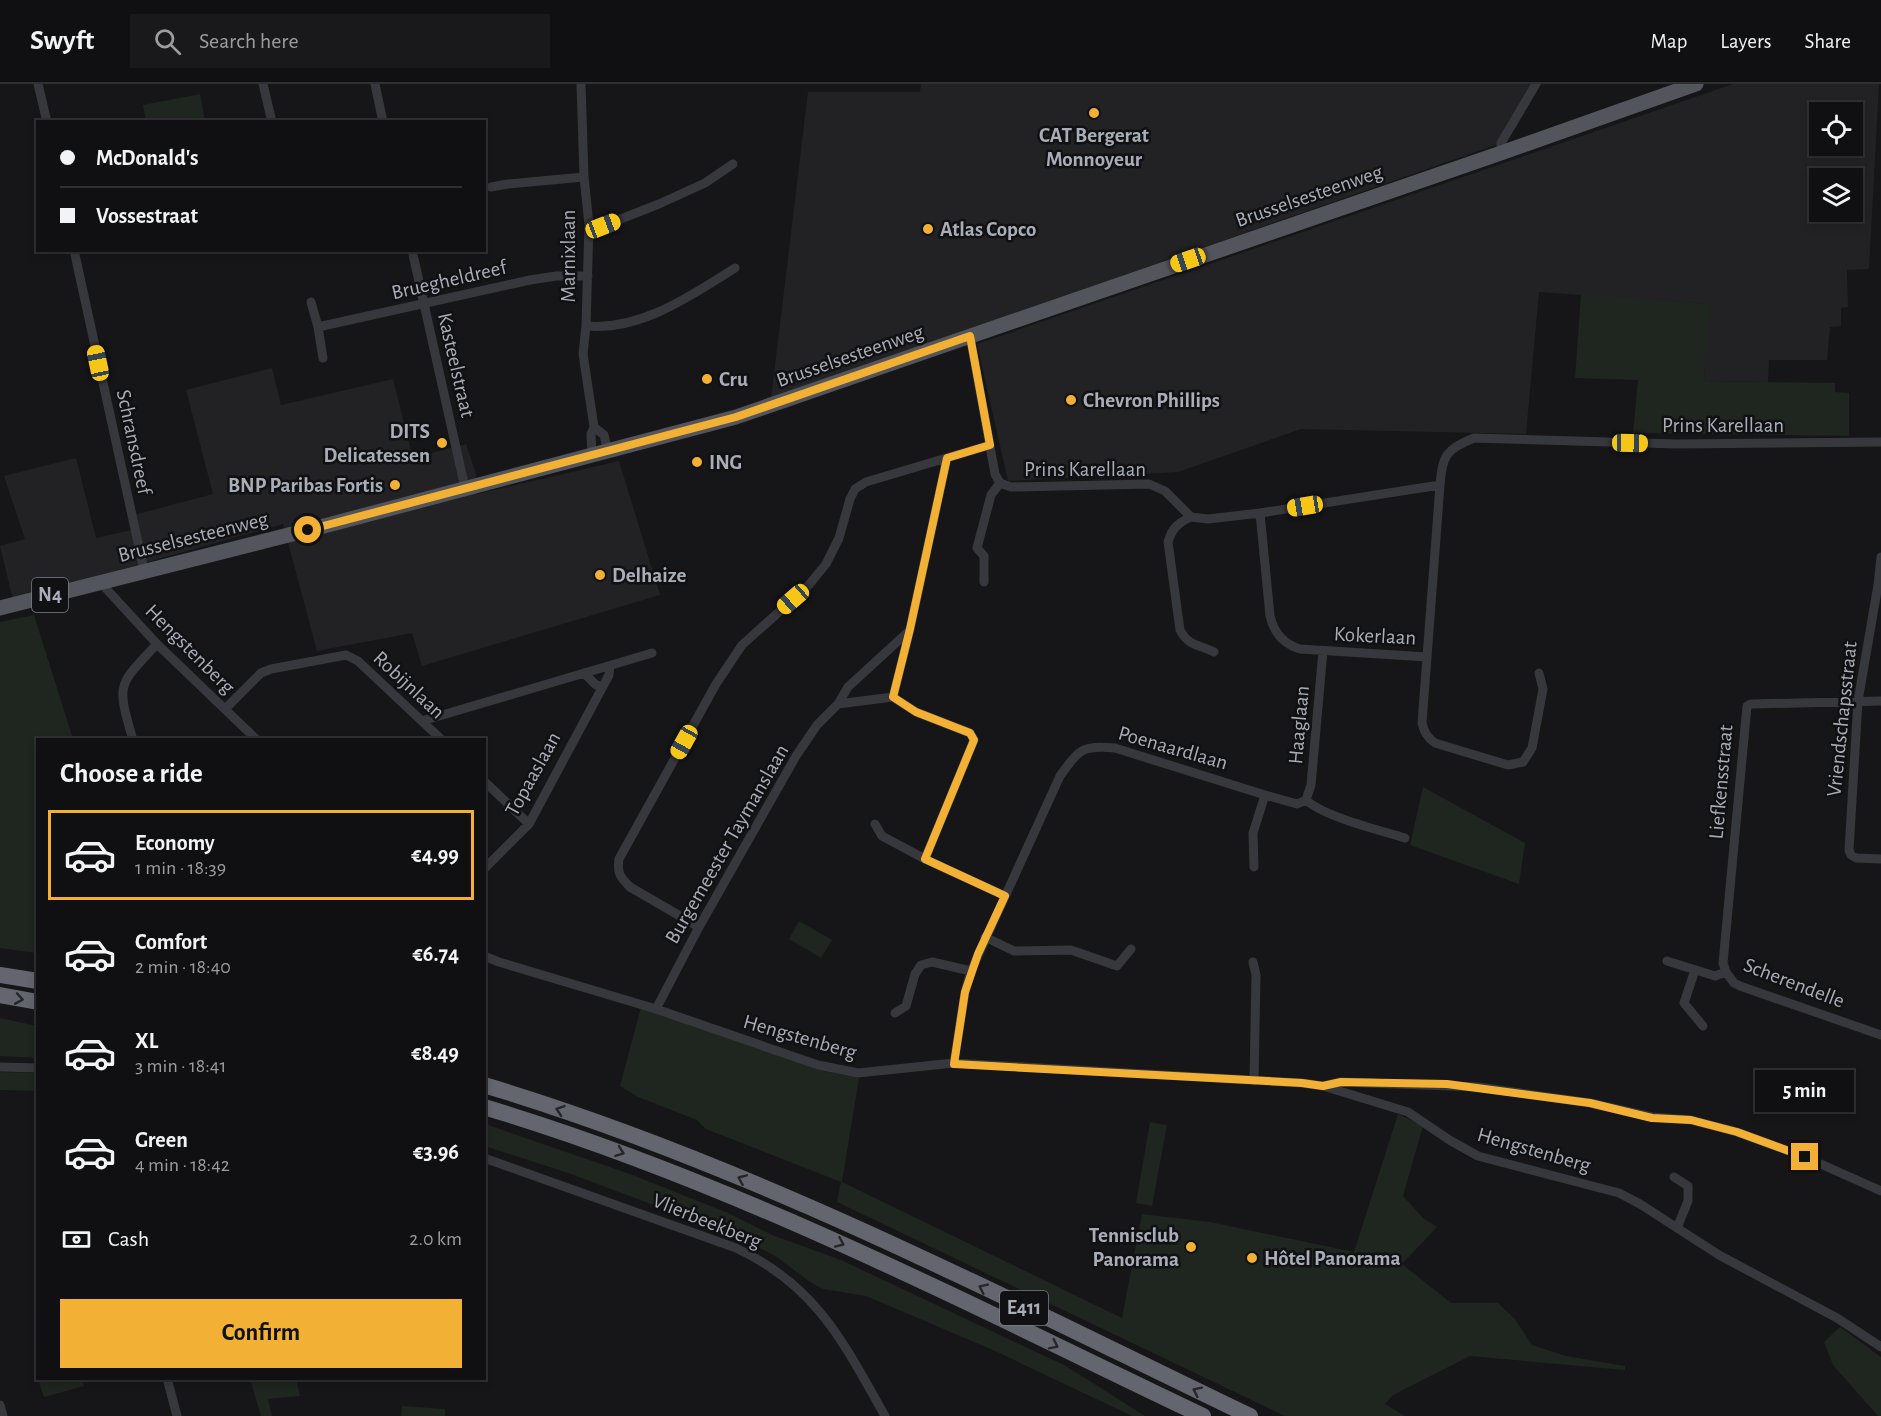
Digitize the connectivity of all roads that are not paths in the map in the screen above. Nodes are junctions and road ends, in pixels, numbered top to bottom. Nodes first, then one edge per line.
1 (38, 84) edge
2 (263, 84) edge
3 (375, 84) edge
4 (581, 84) edge
5 (1536, 84) edge
6 (1696, 84) edge
7 (47, 120) edge
8 (272, 120) edge
9 (383, 120) edge
10 (1501, 153) junction
11 (734, 164) dead end
12 (584, 177) junction
13 (491, 187) dead end
14 (589, 225) junction
15 (74, 252) edge
16 (412, 252) edge
17 (735, 268) dead end
18 (588, 276) junction
19 (311, 302) dead end
20 (424, 305) junction
21 (586, 326) junction
22 (318, 327) junction
23 (970, 336) junction
24 (323, 358) dead end
25 (594, 427) junction
26 (1881, 442) edge
27 (990, 445) junction
28 (608, 452) junction
29 (592, 456) junction
30 (947, 458) junction
31 (1000, 483) junction
32 (1440, 485) junction
33 (465, 488) junction
34 (1260, 513) junction
35 (1191, 517) junction
36 (1881, 556) edge
37 (144, 570) junction
38 (100, 582) junction
39 (984, 582) dead end
40 (0, 608) edge
41 (910, 629) junction
42 (158, 644) junction
43 (1323, 651) junction
44 (1214, 652) dead end
45 (652, 653) dead end
46 (1427, 657) junction
47 (610, 666) junction
48 (584, 673) junction
49 (1539, 673) dead end
50 (602, 688) junction
51 (893, 697) junction
52 (1858, 701) junction
53 (1881, 701) edge
54 (838, 704) junction
55 (225, 709) junction
56 (422, 721) junction
57 (132, 738) edge
58 (255, 738) edge
59 (439, 738) edge
60 (486, 783) edge
61 (1265, 795) junction
62 (1306, 800) junction
63 (529, 824) junction
64 (875, 824) dead end
65 (1405, 838) dead end
66 (925, 859) junction
67 (1881, 859) edge
68 (486, 867) edge
69 (1254, 867) dead end
70 (1005, 896) junction
71 (699, 927) junction
72 (985, 937) junction
73 (1131, 949) dead end
74 (486, 957) edge
75 (1667, 961) dead end
76 (1253, 963) dead end
77 (1695, 970) junction
78 (971, 971) junction
79 (1726, 972) junction
80 (0, 975) edge
81 (36, 981) edge
82 (0, 995) edge
83 (36, 1002) edge
84 (656, 1009) junction
85 (895, 1013) dead end
86 (1703, 1026) dead end
87 (1881, 1035) edge
88 (954, 1064) junction
89 (0, 1067) edge
90 (36, 1068) edge
91 (1254, 1081) junction
92 (486, 1086) edge
93 (1323, 1086) junction
94 (486, 1108) edge
95 (486, 1159) edge
96 (1674, 1177) dead end
97 (1881, 1191) edge
98 (1677, 1228) junction
99 (1881, 1347) edge
100 (168, 1380) edge
101 (0, 1405) edge
102 (3, 1416) edge
103 (177, 1416) edge
104 (885, 1416) edge
105 (1203, 1416) edge
106 (1250, 1416) edge

1 - 7 street
2 - 8 street
3 - 9 street
4 - 12 street, Marnixlaan
5 - 10 street
6 - 10 main road, Brusselsesteenweg / N4
10 - 23 main road, Brusselsesteenweg / N4
11 - 14 street
12 - 13 street
12 - 14 street, Marnixlaan
14 - 18 street, Marnixlaan
15 - 37 street, Schransdreef
16 - 20 street, Kasteelstraat
17 - 21 street
18 - 20 street, Bruegheldreef
18 - 21 street, Marnixlaan
19 - 22 street
20 - 22 street, Bruegheldreef
20 - 33 street, Kasteelstraat
21 - 25 street, Marnixlaan
22 - 24 street
23 - 27 street
23 - 28 main road, Brusselsesteenweg / N4
25 - 28 street, Marnixlaan
25 - 29 street, Marnixlaan
26 - 32 street, Prins Karellaan
27 - 30 street
27 - 31 street
28 - 29 main road, Brusselsesteenweg / N4
29 - 33 main road, Brusselsesteenweg / N4
30 - 41 street
30 - 71 street
31 - 35 street, Prins Karellaan
31 - 39 street
32 - 34 street
32 - 46 street, Kokerlaan
33 - 37 main road, Brusselsesteenweg / N4
34 - 35 street
34 - 43 street, Kokerlaan
35 - 44 street
36 - 52 street, Vriendschapsstraat
37 - 38 main road, Brusselsesteenweg / N4
38 - 40 main road, Brusselsesteenweg / N4
38 - 42 street, Hengstenberg
41 - 51 street
41 - 54 street, Burgemeester Taymanslaan
42 - 55 street, Hengstenberg
42 - 57 street
43 - 46 street, Kokerlaan
43 - 62 street, Haaglaan
45 - 47 street
46 - 49 street
47 - 48 street
47 - 50 street, Topaaslaan
48 - 50 street
48 - 56 street
50 - 63 street, Topaaslaan
51 - 54 street
51 - 66 street
52 - 53 street
52 - 67 street, Vriendschapsstraat
52 - 79 street, Liefkensstraat
54 - 71 street, Burgemeester Taymanslaan
55 - 56 street, Robijnlaan
55 - 58 street, Hengstenberg
56 - 59 street, Robijnlaan
60 - 63 street
61 - 62 street, Poenaardlaan
61 - 69 street
61 - 70 street, Poenaardlaan
62 - 65 street, Poenaardlaan
63 - 68 street, Topaaslaan
64 - 66 street
66 - 70 street
70 - 72 street, Poenaardlaan
71 - 84 street, Burgemeester Taymanslaan
72 - 73 street
72 - 78 street, Poenaardlaan
74 - 84 street, Hengstenberg
75 - 77 street, Scherendelle
76 - 91 street
77 - 79 street, Scherendelle
77 - 86 street
78 - 85 street
78 - 88 street, Poenaardlaan
79 - 87 street, Scherendelle
80 - 81 highway
82 -> 83 highway
84 - 88 street, Hengstenberg
88 - 91 street, Hengstenberg
89 - 90 street
91 - 93 street, Hengstenberg
106 -> 92 highway, E411
93 - 97 street
93 - 98 street, Hengstenberg
94 -> 105 highway, E411
95 - 104 street, Vlierbeekberg
96 - 98 street
98 - 99 street, Hengstenberg
100 - 103 street
101 - 102 street

